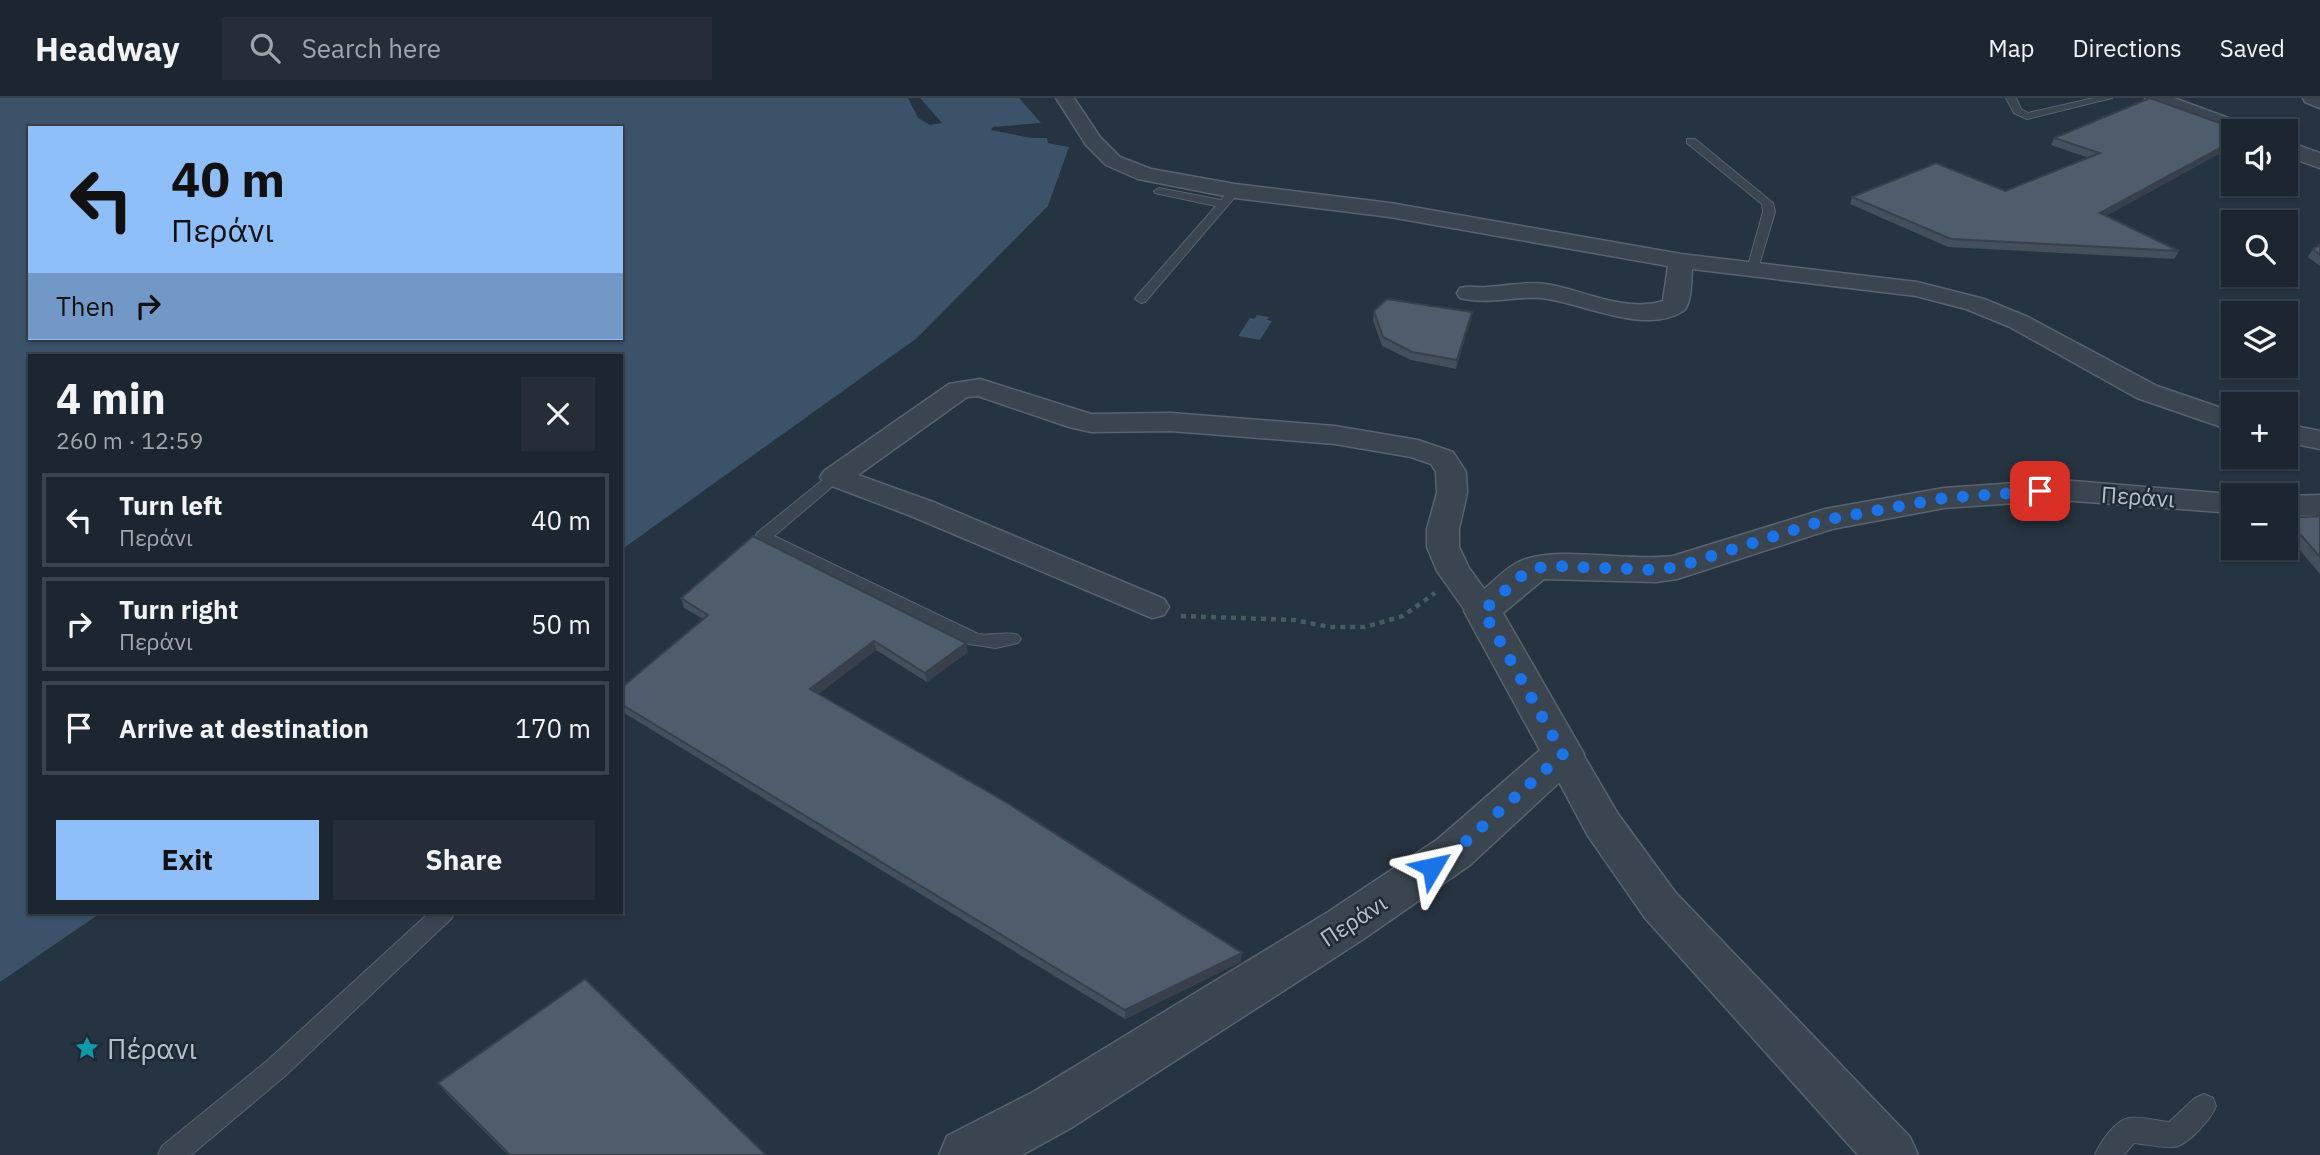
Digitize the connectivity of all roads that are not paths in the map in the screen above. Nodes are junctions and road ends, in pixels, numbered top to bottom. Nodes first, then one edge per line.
1 (1065, 98) edge
2 (2011, 98) edge
3 (2107, 98) edge
4 (2155, 98) edge
5 (2312, 98) edge
6 (2320, 102) edge
7 (2221, 123) edge
8 (1690, 141) dead end
9 (2298, 153) edge
10 (2320, 161) edge
11 (1159, 191) dead end
12 (1229, 198) junction
13 (1681, 261) junction
14 (1753, 269) junction
15 (1469, 293) dead end
16 (1141, 299) dead end
17 (2221, 418) edge
18 (2298, 435) edge
19 (2320, 440) edge
20 (835, 477) junction
21 (2221, 502) edge
22 (2320, 505) edge
23 (2298, 506) edge
24 (1152, 607) road end
25 (1483, 611) junction
26 (1012, 639) dead end
27 (1563, 754) junction
28 (442, 914) edge
29 (2204, 1106) dead end
30 (171, 1155) edge
31 (967, 1155) edge
32 (1892, 1155) edge
33 (2108, 1155) edge

1 - 12 street
2 - 3 lane
4 - 7 street
5 - 6 street
8 - 14 lane
9 - 10 street
11 - 12 lane
12 - 13 street
12 - 16 lane
13 - 14 street
13 - 15 street
14 - 17 street
18 - 19 street
20 - 24 street
20 - 25 street
20 - 26 lane
21 - 25 street, Περάνι
22 - 23 street
25 - 27 street
27 - 31 street, Περάνι
27 - 32 street
28 - 30 lane
29 - 33 lane

